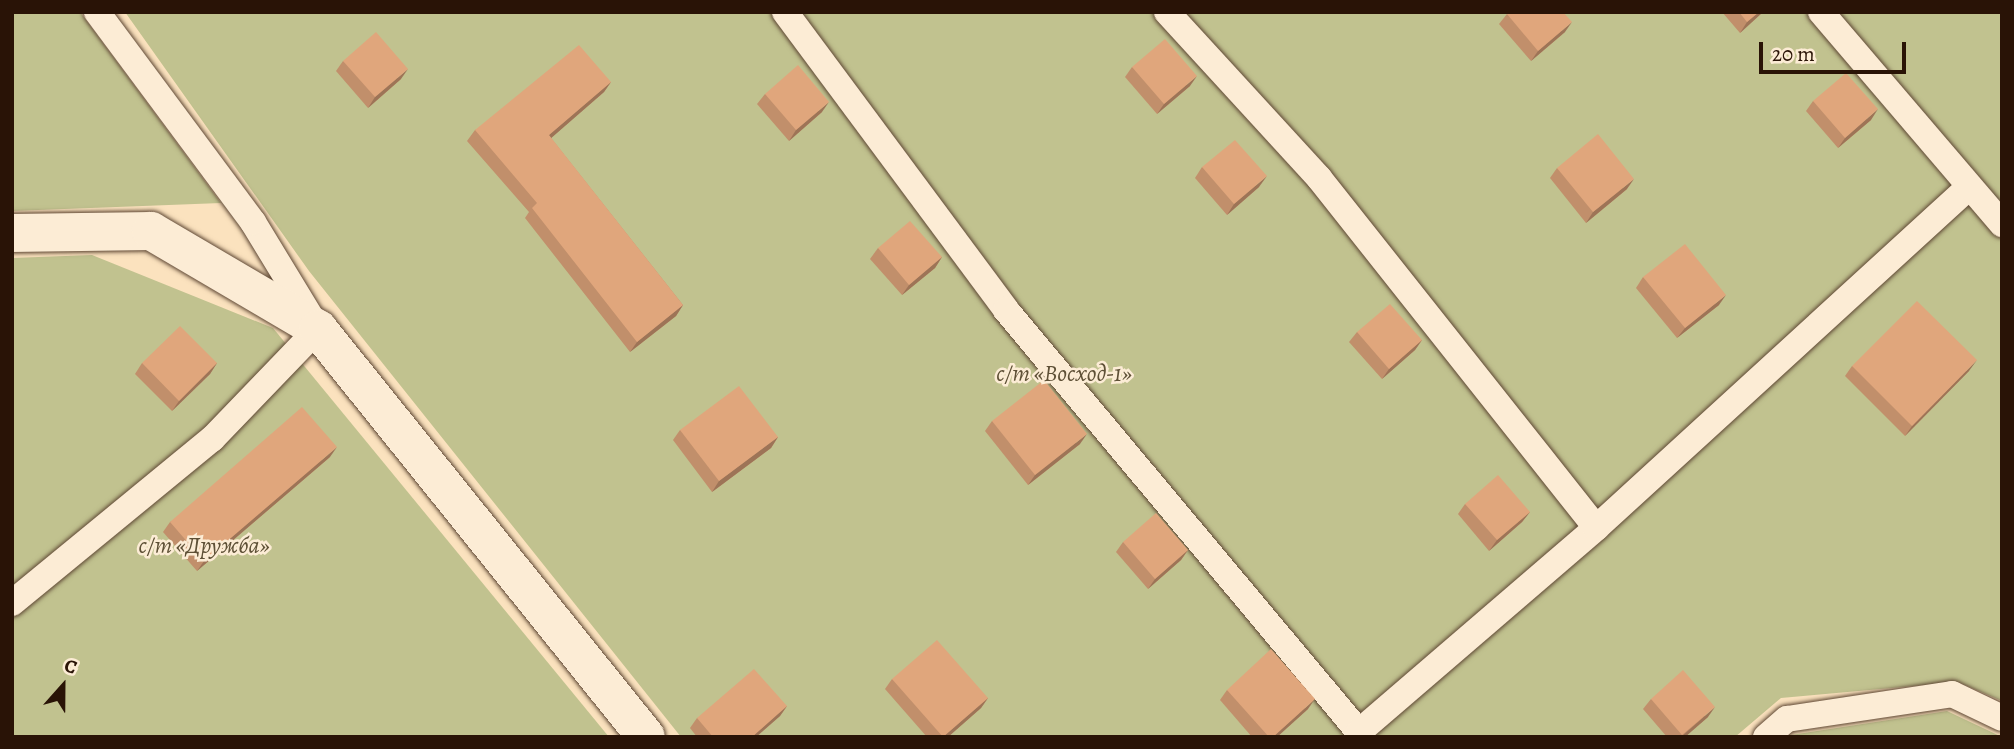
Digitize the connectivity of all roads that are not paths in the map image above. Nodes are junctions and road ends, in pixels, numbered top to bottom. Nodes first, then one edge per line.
1 (97, 12) edge
2 (785, 12) edge
3 (1167, 12) edge
4 (1821, 12) edge
5 (1968, 188) junction
6 (2002, 224) edge
7 (12, 233) edge
8 (318, 329) junction
9 (1596, 528) junction
10 (12, 603) edge
11 (2002, 718) edge
12 (646, 737) edge
13 (1766, 737) edge

1 - 8 lane
2 - 9 lane
3 - 9 lane
4 - 5 lane
5 - 6 lane
5 - 9 lane
7 - 8 street
8 - 10 lane
8 - 12 street
11 - 13 lane

